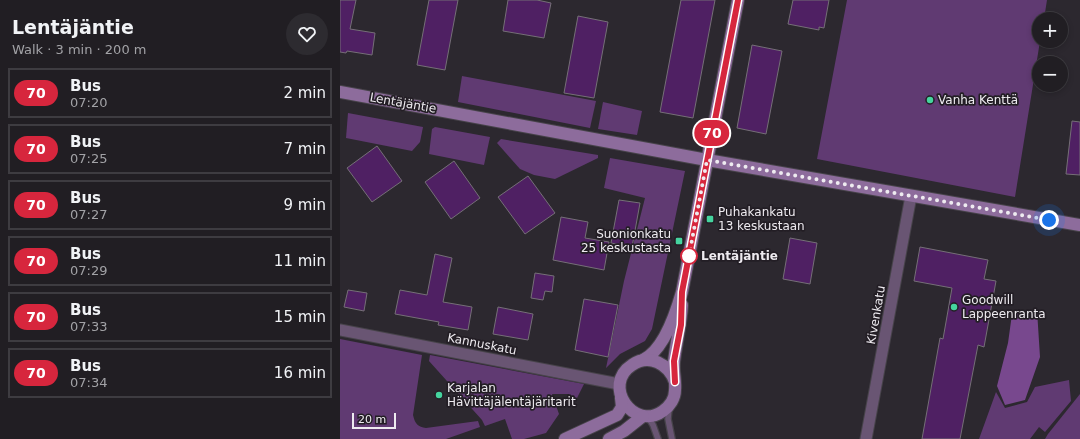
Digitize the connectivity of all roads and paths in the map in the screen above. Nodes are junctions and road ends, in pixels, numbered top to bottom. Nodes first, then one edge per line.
1 (738, 0) edge
2 (340, 92) edge
3 (707, 160) junction
4 (911, 196) junction
5 (1080, 225) edge
6 (682, 292) junction
7 (340, 330) edge
8 (643, 360) junction
9 (675, 382) junction
10 (619, 384) junction
11 (621, 398) junction
12 (670, 404) junction
13 (645, 416) junction
14 (565, 439) edge
15 (609, 439) edge
16 (658, 439) edge
17 (672, 439) edge
18 (866, 439) edge

1 - 3 street
2 - 3 street, Lentäjäntie
3 - 4 street, Lentäjäntie
3 - 6 street
4 - 5 street, Lentäjäntie
4 - 18 street, Kivenkatu
6 - 8 street
6 - 9 street
7 - 10 street, Kannuskatu
8 - 9 street
8 - 10 street
9 - 12 street
10 - 11 street
11 - 13 street
11 - 14 street
12 - 13 street
12 - 17 lane
13 - 15 street
13 - 16 lane

